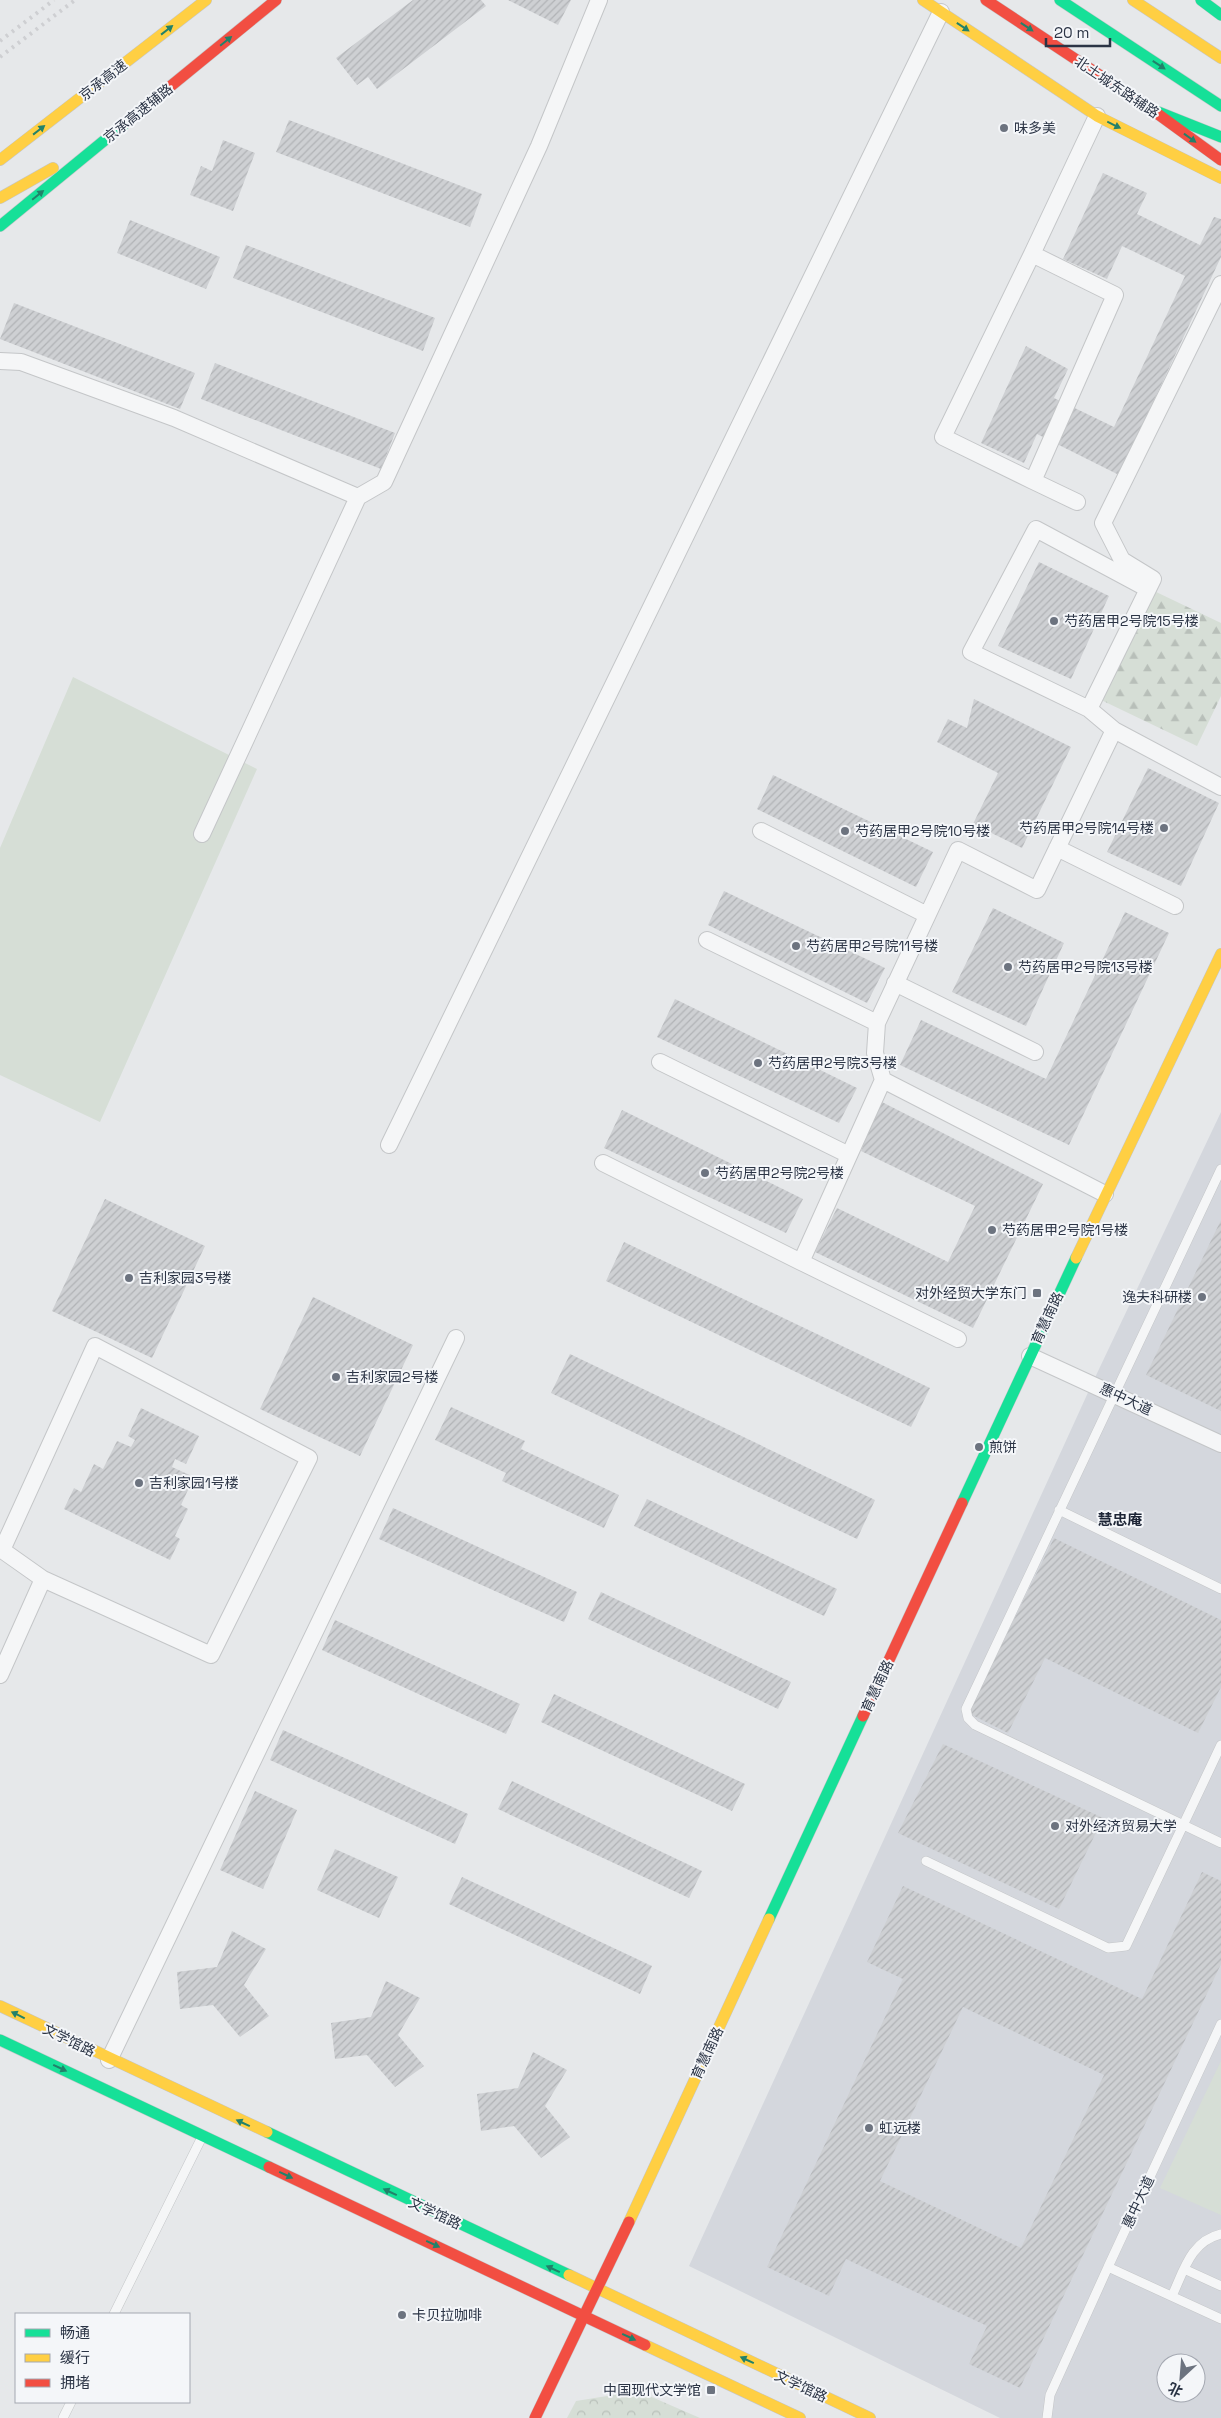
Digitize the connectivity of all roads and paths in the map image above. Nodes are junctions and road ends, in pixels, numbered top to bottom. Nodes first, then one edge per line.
1 (206, 0) edge
2 (276, 0) edge
3 (599, 0) edge
4 (923, 0) edge
5 (986, 0) edge
6 (1060, 0) edge
7 (1133, 0) edge
8 (1201, 0) edge
9 (941, 12) junction
10 (1221, 15) edge
11 (1221, 58) edge
12 (1221, 106) edge
13 (1151, 109) junction
14 (1097, 116) junction
15 (1221, 137) edge
16 (107, 139) junction
17 (0, 160) edge
18 (1221, 160) edge
19 (1221, 178) edge
20 (0, 198) edge
21 (0, 226) edge
22 (1032, 254) junction
23 (1221, 284) edge
24 (0, 361) edge
25 (1033, 481) junction
26 (358, 497) junction
27 (1077, 502) dead end
28 (1148, 589) junction
29 (1089, 709) junction
30 (1114, 730) junction
31 (1221, 787) edge
32 (762, 832) dead end
33 (202, 834) dead end
34 (1057, 848) junction
35 (1175, 906) dead end
36 (927, 915) junction
37 (707, 940) dead end
38 (1221, 954) edge
39 (895, 984) junction
40 (877, 1023) junction
41 (1035, 1052) dead end
42 (660, 1062) dead end
43 (883, 1080) junction
44 (389, 1144) dead end
45 (849, 1154) junction
46 (603, 1163) dead end
47 (1221, 1169) edge
48 (1105, 1194) junction
49 (801, 1262) junction
50 (456, 1338) dead end
51 (958, 1339) dead end
52 (1030, 1356) junction
53 (1115, 1394) junction
54 (1221, 1444) edge
55 (1059, 1510) junction
56 (43, 1579) junction
57 (1221, 1589) edge
58 (0, 1675) edge
59 (1221, 1745) edge
60 (1183, 1826) junction
61 (1221, 1843) edge
62 (926, 1861) dead end
63 (0, 2006) edge
64 (1221, 2024) edge
65 (0, 2040) edge
66 (109, 2060) junction
67 (202, 2136) junction
68 (1221, 2234) edge
69 (1108, 2267) junction
70 (1184, 2269) junction
71 (1221, 2286) edge
72 (597, 2290) junction
73 (1172, 2296) junction
74 (114, 2313) edge
75 (584, 2316) junction
76 (1221, 2319) edge
77 (70, 2403) edge
78 (63, 2418) edge
79 (535, 2418) edge
80 (800, 2418) edge
81 (870, 2418) edge
82 (1047, 2418) edge

17 -> 1 main road, 京承高速
16 -> 2 main road, 京承高速辅路
3 - 26 street
4 - 9 main road
5 -> 13 main road, 北土城东路辅路
6 -> 12 main road
7 - 11 main road
8 - 10 main road
9 -> 14 main road
9 - 44 street
13 - 15 main road
13 -> 18 main road, 北土城东路辅路
14 -> 19 main road
14 - 22 street
16 - 20 main road
21 -> 16 main road, 京承高速辅路
22 - 25 street
22 - 25 street
23 - 28 street
24 - 26 street
25 - 27 street
26 - 33 street
28 - 29 street
28 - 29 street
29 - 30 street
30 - 31 street
30 - 34 street
32 - 36 street
34 - 35 street
34 - 36 street
36 - 39 street
37 - 40 street
38 - 48 main road, 育慧南路
39 - 40 street
39 - 41 street
40 - 43 street
42 - 45 street
43 - 45 street
43 - 48 street
45 - 49 street
46 - 49 street
47 - 53 lane
48 - 52 main road, 育慧南路
49 - 51 street
50 - 66 street
52 - 53 street, 惠中大道
52 - 72 main road, 育慧南路
53 - 54 street, 惠中大道
53 - 55 lane
55 - 57 lane
55 - 60 lane
56 - 56 street
56 - 58 street
59 - 60 lane
60 - 61 lane
60 - 62 lane
66 -> 63 main road, 文学馆路
64 - 69 lane, 惠中大道
65 -> 67 main road, 文学馆路
72 -> 66 main road, 文学馆路
67 - 74 lane
67 -> 75 main road, 文学馆路
68 - 70 lane
69 - 73 lane
69 - 82 lane, 惠中大道
70 - 71 lane
70 - 73 lane
72 - 75 main road, 育慧南路
81 -> 72 main road, 文学馆路
73 - 76 lane
75 - 79 main road, 育慧南路
75 -> 80 main road, 文学馆路
77 - 78 lane

